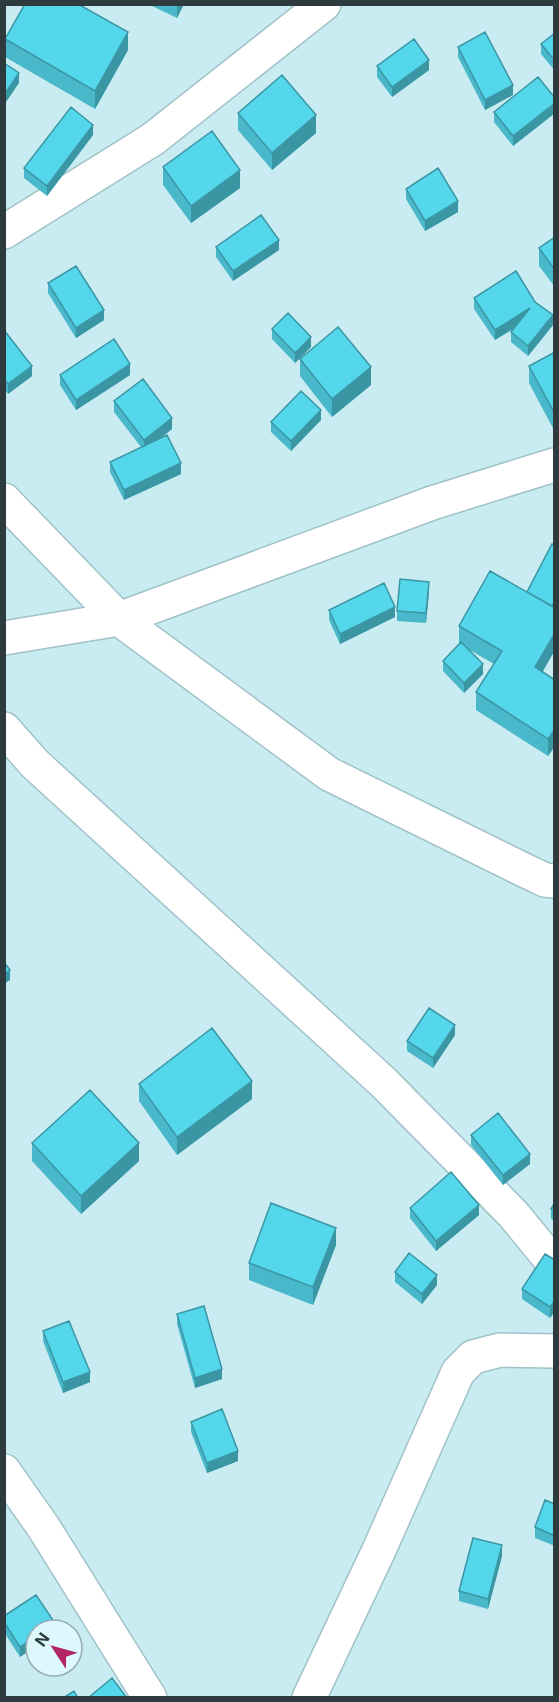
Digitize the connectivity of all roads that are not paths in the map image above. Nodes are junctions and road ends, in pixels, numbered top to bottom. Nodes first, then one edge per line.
1 (324, 4) edge
2 (4, 232) edge
3 (555, 465) edge
4 (4, 500) edge
5 (119, 619) junction
6 (4, 638) edge
7 (4, 729) edge
8 (555, 880) edge
9 (555, 1264) edge
10 (555, 1351) edge
11 (4, 1472) edge
12 (150, 1698) edge
13 (309, 1698) edge

1 - 2 street
3 - 5 street
4 - 5 street
5 - 6 street
5 - 8 street
7 - 9 street
10 - 13 street
11 - 12 street

